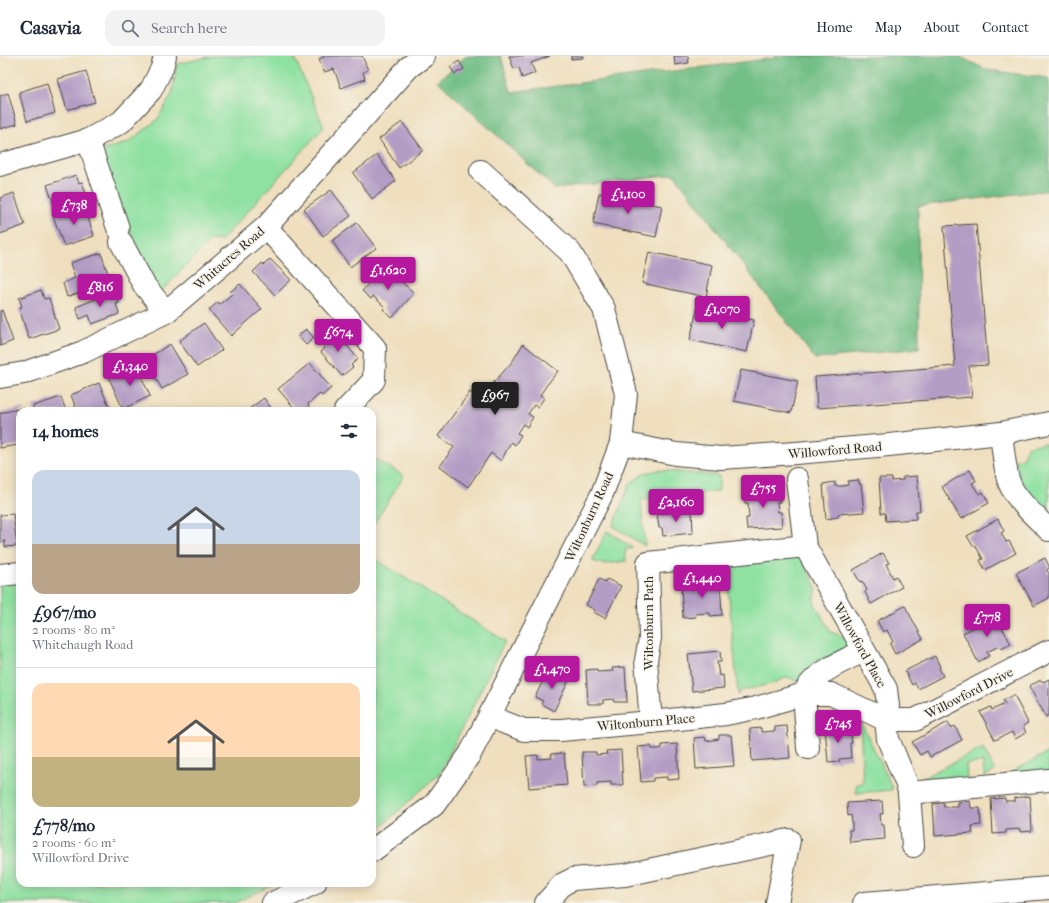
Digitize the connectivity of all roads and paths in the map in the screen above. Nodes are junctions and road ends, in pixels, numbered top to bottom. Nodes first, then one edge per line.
1 (165, 56) edge
2 (413, 60) edge
3 (88, 140) junction
4 (0, 165) edge
5 (481, 171) dead end
6 (266, 227) junction
7 (166, 312) junction
8 (0, 377) edge
9 (349, 407) edge
10 (1049, 423) edge
11 (1001, 433) junction
12 (621, 444) junction
13 (797, 480) dead end
14 (1049, 530) edge
15 (806, 546) junction
16 (16, 573) edge
17 (0, 575) edge
18 (864, 651) junction
19 (1049, 651) edge
20 (804, 694) junction
21 (490, 715) junction
22 (886, 720) junction
23 (651, 722) junction
24 (808, 748) dead end
25 (1049, 780) edge
26 (909, 793) junction
27 (912, 846) dead end
28 (376, 848) edge
29 (307, 887) edge
30 (1049, 888) edge
31 (273, 903) edge
32 (546, 903) edge
33 (777, 903) edge
34 (864, 903) edge

1 - 3 street
2 - 6 street, Whitacres Road
3 - 4 street
3 - 7 street
5 - 12 street, Wiltonburn Road
6 - 7 street, Whitacres Road
6 - 9 street
7 - 8 street, Whitacres Road
10 - 11 street, Willowford Road
11 - 12 street, Willowford Road
11 - 14 street
12 - 21 street, Wiltonburn Road
13 - 15 street, Willowford Place
15 - 18 street, Willowford Place
15 - 23 street, Wiltonburn Path
16 - 17 street
18 - 20 street
18 - 22 street, Willowford Place
19 - 22 street, Willowford Drive
20 - 22 street, Wiltonburn Place
20 - 23 street, Wiltonburn Place
20 - 24 street
21 - 23 street, Wiltonburn Place
21 - 28 street, Wiltonburn Road
22 - 26 street, Willowford Place
25 - 26 street
26 - 27 street, Willowford Place
29 - 31 street
30 - 34 street
32 - 33 street

